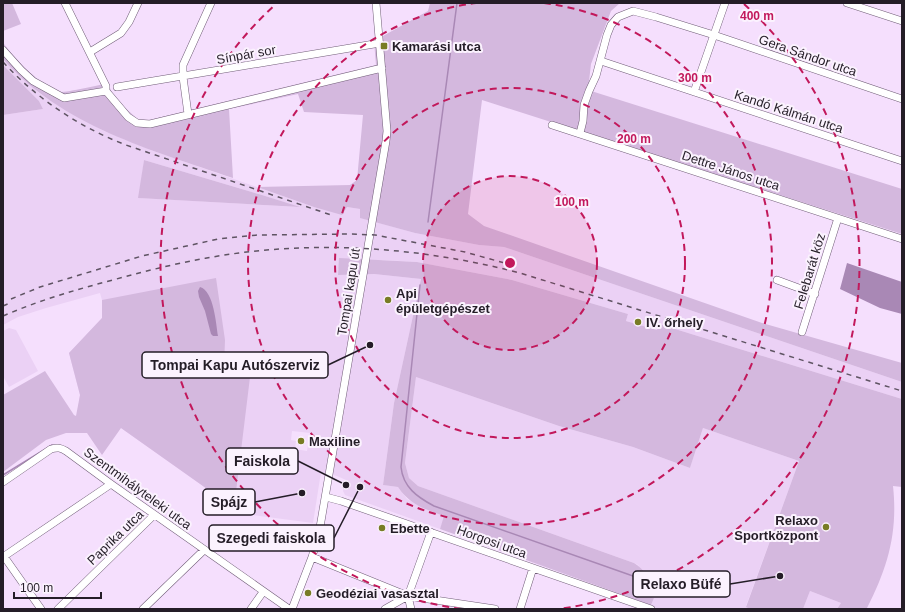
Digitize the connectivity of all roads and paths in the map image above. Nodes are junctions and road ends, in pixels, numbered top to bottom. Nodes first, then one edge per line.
1 (65, 3) edge
2 (138, 3) edge
3 (211, 3) edge
4 (376, 3) edge
5 (725, 3) edge
6 (847, 3) edge
7 (902, 22) edge
8 (714, 36) junction
9 (380, 44) junction
10 (3, 50) edge
11 (90, 52) junction
12 (601, 61) junction
13 (382, 68) junction
14 (183, 77) junction
15 (117, 88) dead end
16 (106, 92) junction
17 (694, 92) junction
18 (902, 99) edge
19 (188, 114) junction
20 (552, 125) dead end
21 (580, 133) junction
22 (902, 162) edge
23 (838, 218) junction
24 (902, 239) edge
25 (777, 280) dead end
26 (815, 294) junction
27 (802, 332) dead end
28 (3, 482) edge
29 (111, 484) junction
30 (326, 497) junction
31 (154, 515) junction
32 (431, 532) junction
33 (204, 550) junction
34 (3, 556) edge
35 (312, 557) junction
36 (533, 568) junction
37 (263, 592) junction
38 (408, 596) junction
39 (634, 606) edge
40 (41, 609) edge
41 (58, 609) edge
42 (144, 609) edge
43 (251, 609) edge
44 (290, 609) edge
45 (385, 609) edge
46 (411, 609) edge
47 (495, 609) edge
48 (520, 609) edge
49 (651, 609) edge

1 - 11 street
2 - 11 street
3 - 14 street
4 - 9 street, Tompai kapu út
5 - 8 street
6 - 7 street
8 - 12 street, Gera Sándor utca
8 - 17 street
8 - 18 street, Gera Sándor utca
9 - 13 street, Tompai kapu út
9 - 14 street, Sínpár sor
10 - 16 street
11 - 16 street
12 - 17 street, Kandó Kálmán utca
12 - 21 street, Gera Sándor utca
13 - 19 street
13 - 30 street, Tompai kapu út
14 - 15 street, Sínpár sor
14 - 19 street
16 - 19 street
17 - 22 street, Kandó Kálmán utca
20 - 21 street, Dettre János utca
21 - 23 street, Dettre János utca
23 - 24 street, Dettre János utca
23 - 26 street, Felebarát köz
25 - 26 street
26 - 27 street, Felebarát köz
28 - 29 street, Szentmihályteleki utca
29 - 31 street, Szentmihályteleki utca
29 - 34 street
30 - 32 street, Horgosi utca
30 - 35 street, Tompai kapu út
31 - 33 street, Szentmihályteleki utca
31 - 41 street, Paprika utca
32 - 36 street, Horgosi utca
32 - 38 street
33 - 37 street, Szentmihályteleki utca
33 - 42 street
34 - 40 street
35 - 38 street
35 - 44 street, Tompai kapu út
36 - 39 street, Horgosi utca
36 - 48 street
37 - 43 street
37 - 44 street, Szentmihályteleki utca
38 - 45 street
38 - 46 street
38 - 47 street
39 - 49 street, Horgosi utca

